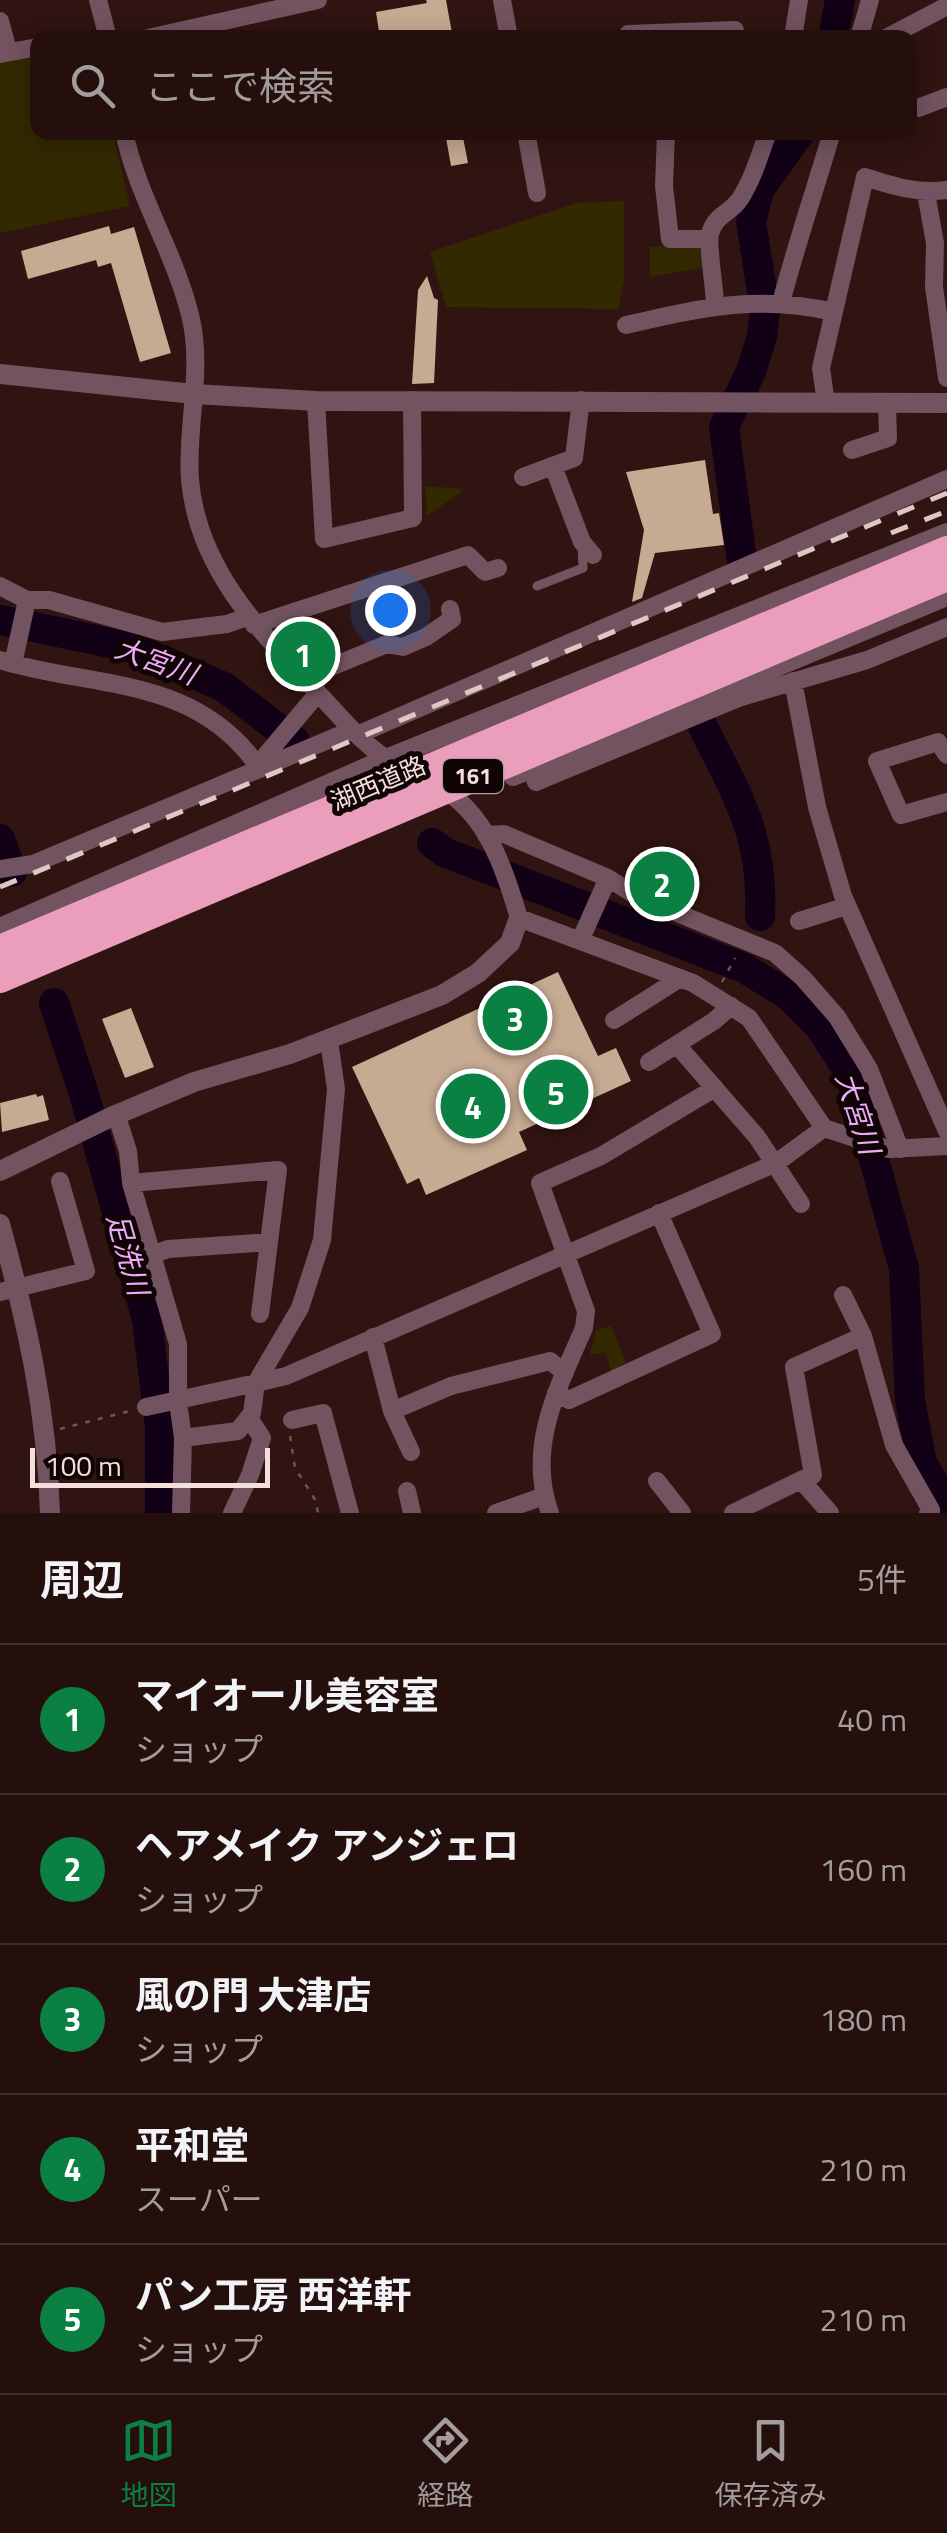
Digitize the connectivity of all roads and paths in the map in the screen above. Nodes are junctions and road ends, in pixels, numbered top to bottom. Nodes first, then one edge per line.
1 (98, 0) edge
2 (318, 0) edge
3 (502, 0) edge
4 (799, 0) edge
5 (870, 0) edge
6 (947, 6) edge
7 (232, 9) edge
8 (0, 21) edge
9 (106, 30) edge
10 (171, 30) edge
11 (508, 30) edge
12 (794, 30) edge
13 (861, 30) edge
14 (901, 30) edge
15 (30, 47) edge
16 (3, 49) edge
17 (947, 96) edge
18 (918, 108) dead end
19 (126, 140) edge
20 (527, 140) edge
21 (666, 140) edge
22 (765, 140) edge
23 (830, 140) edge
24 (947, 190) edge
25 (537, 192) dead end
26 (926, 193) junction
27 (708, 238) junction
28 (782, 303) junction
29 (716, 305) junction
30 (834, 312) junction
31 (626, 325) dead end
32 (0, 374) edge
33 (947, 378) edge
34 (194, 394) junction
35 (412, 400) junction
36 (580, 400) junction
37 (316, 401) junction
38 (826, 403) junction
39 (947, 403) edge
40 (887, 404) junction
41 (852, 450) dead end
42 (553, 466) junction
43 (523, 477) dead end
44 (947, 478) edge
45 (947, 533) edge
46 (587, 548) joint
47 (947, 550) edge
48 (498, 568) dead end
49 (947, 576) edge
50 (0, 586) edge
51 (537, 586) dead end
52 (947, 596) edge
53 (27, 601) junction
54 (450, 609) dead end
55 (251, 621) junction
56 (947, 627) edge
57 (9, 662) edge
58 (304, 678) junction
59 (794, 682) junction
60 (740, 690) junction
61 (318, 694) junction
62 (354, 732) junction
63 (947, 755) edge
64 (386, 759) junction
65 (263, 762) junction
66 (458, 798) junction
67 (947, 802) edge
68 (486, 836) junction
69 (0, 869) edge
70 (608, 879) junction
71 (847, 906) junction
72 (518, 912) junction
73 (799, 921) dead end
74 (0, 928) edge
75 (580, 940) junction
76 (0, 950) edge
77 (738, 954) dead end
78 (0, 978) edge
79 (678, 978) junction
80 (722, 982) dead end
81 (0, 992) edge
82 (731, 1006) junction
83 (614, 1020) dead end
84 (329, 1041) junction
85 (677, 1045) junction
86 (649, 1062) dead end
87 (715, 1088) junction
88 (114, 1115) junction
89 (824, 1128) junction
90 (947, 1132) edge
91 (947, 1146) edge
92 (894, 1149) junction
93 (776, 1163) junction
94 (0, 1171) edge
95 (60, 1181) dead end
96 (131, 1183) junction
97 (801, 1204) dead end
98 (659, 1213) junction
99 (0, 1224) edge
100 (269, 1242) junction
101 (567, 1252) junction
102 (152, 1255) junction
103 (8, 1289) edge
104 (844, 1296) dead end
105 (260, 1314) dead end
106 (863, 1336) junction
107 (372, 1337) junction
108 (565, 1373) junction
109 (256, 1383) junction
110 (556, 1393) junction
111 (175, 1402) junction
112 (146, 1407) joint
113 (392, 1411) junction
114 (249, 1418) junction
115 (292, 1420) joint
116 (56, 1430) dead end
117 (183, 1438) junction
118 (411, 1452) dead end
119 (801, 1480) junction
120 (657, 1481) dead end
121 (406, 1491) dead end
122 (547, 1504) edge
123 (50, 1513) edge
124 (181, 1513) edge
125 (232, 1513) edge
126 (318, 1513) edge
127 (350, 1513) edge
128 (412, 1513) edge
129 (496, 1513) edge
130 (682, 1513) edge
131 (733, 1513) edge
132 (830, 1513) edge
133 (928, 1513) edge

1 - 9 street
2 - 7 street
3 - 11 street
4 - 12 street
5 - 13 street
6 - 14 street
7 - 10 street
8 - 16 street
15 - 16 street
17 - 18 street
19 - 34 street
20 - 25 street
21 - 27 street
22 - 27 street
23 - 28 street
24 - 26 street
26 - 30 street
26 - 33 street
27 - 29 street
28 - 29 street
28 - 30 street
29 - 31 street
30 - 38 street
32 - 34 street
34 - 37 street
34 - 55 street
35 - 36 street
35 - 37 street
35 - 37 street
36 - 38 street
36 - 42 street
38 - 40 street
39 - 40 street
40 - 41 street
42 - 43 street
42 - 46 street
44 - 62 street
45 - 64 street
46 - 51 lane
47 - 76 highway, 湖西道路 / 161, bridge
48 - 55 street
49 - 78 highway, 湖西道路 / 161, bridge
50 - 53 street
52 - 60 street
53 - 55 street
53 - 57 street
54 - 58 street
55 - 58 street
56 - 59 street
57 - 65 street
58 - 61 street
59 - 60 street
59 - 71 street
60 - 66 street
61 - 62 street
61 - 65 street
62 - 64 street
62 - 65 street
63 - 67 street
64 - 66 street
64 - 74 street
65 - 69 street
66 - 68 street
66 - 81 street
68 - 70 street
68 - 72 street
70 - 75 street
70 - 92 street
71 - 73 street
71 - 90 street
72 - 75 street
72 - 84 street
75 - 79 street
77 - 80 path
79 - 82 street
79 - 83 street
82 - 85 street
82 - 89 street
84 - 88 street
84 - 109 street
85 - 86 street
85 - 87 street
87 - 93 street
87 - 101 street
88 - 94 street
88 - 96 street
89 - 92 street
89 - 93 street
91 - 92 street
93 - 97 street
93 - 98 street
95 - 103 street
96 - 100 street
96 - 102 street
98 - 101 street
98 - 110 street
99 - 103 street
100 - 102 street
100 - 105 street
101 - 107 street
101 - 108 street
102 - 111 street
103 - 123 street
104 - 106 street
106 - 119 street
106 - 133 street
107 - 109 street
107 - 113 street
108 - 110 street
108 - 113 street
109 - 111 street
109 - 114 street
110 - 122 street
111 - 112 street
111 - 117 street
112 - 116 path
113 - 118 street
114 - 117 street
114 - 125 street
115 - 126 path
115 - 127 street
117 - 124 street
119 - 131 street
119 - 132 street
120 - 130 street
121 - 128 street
122 - 129 street

